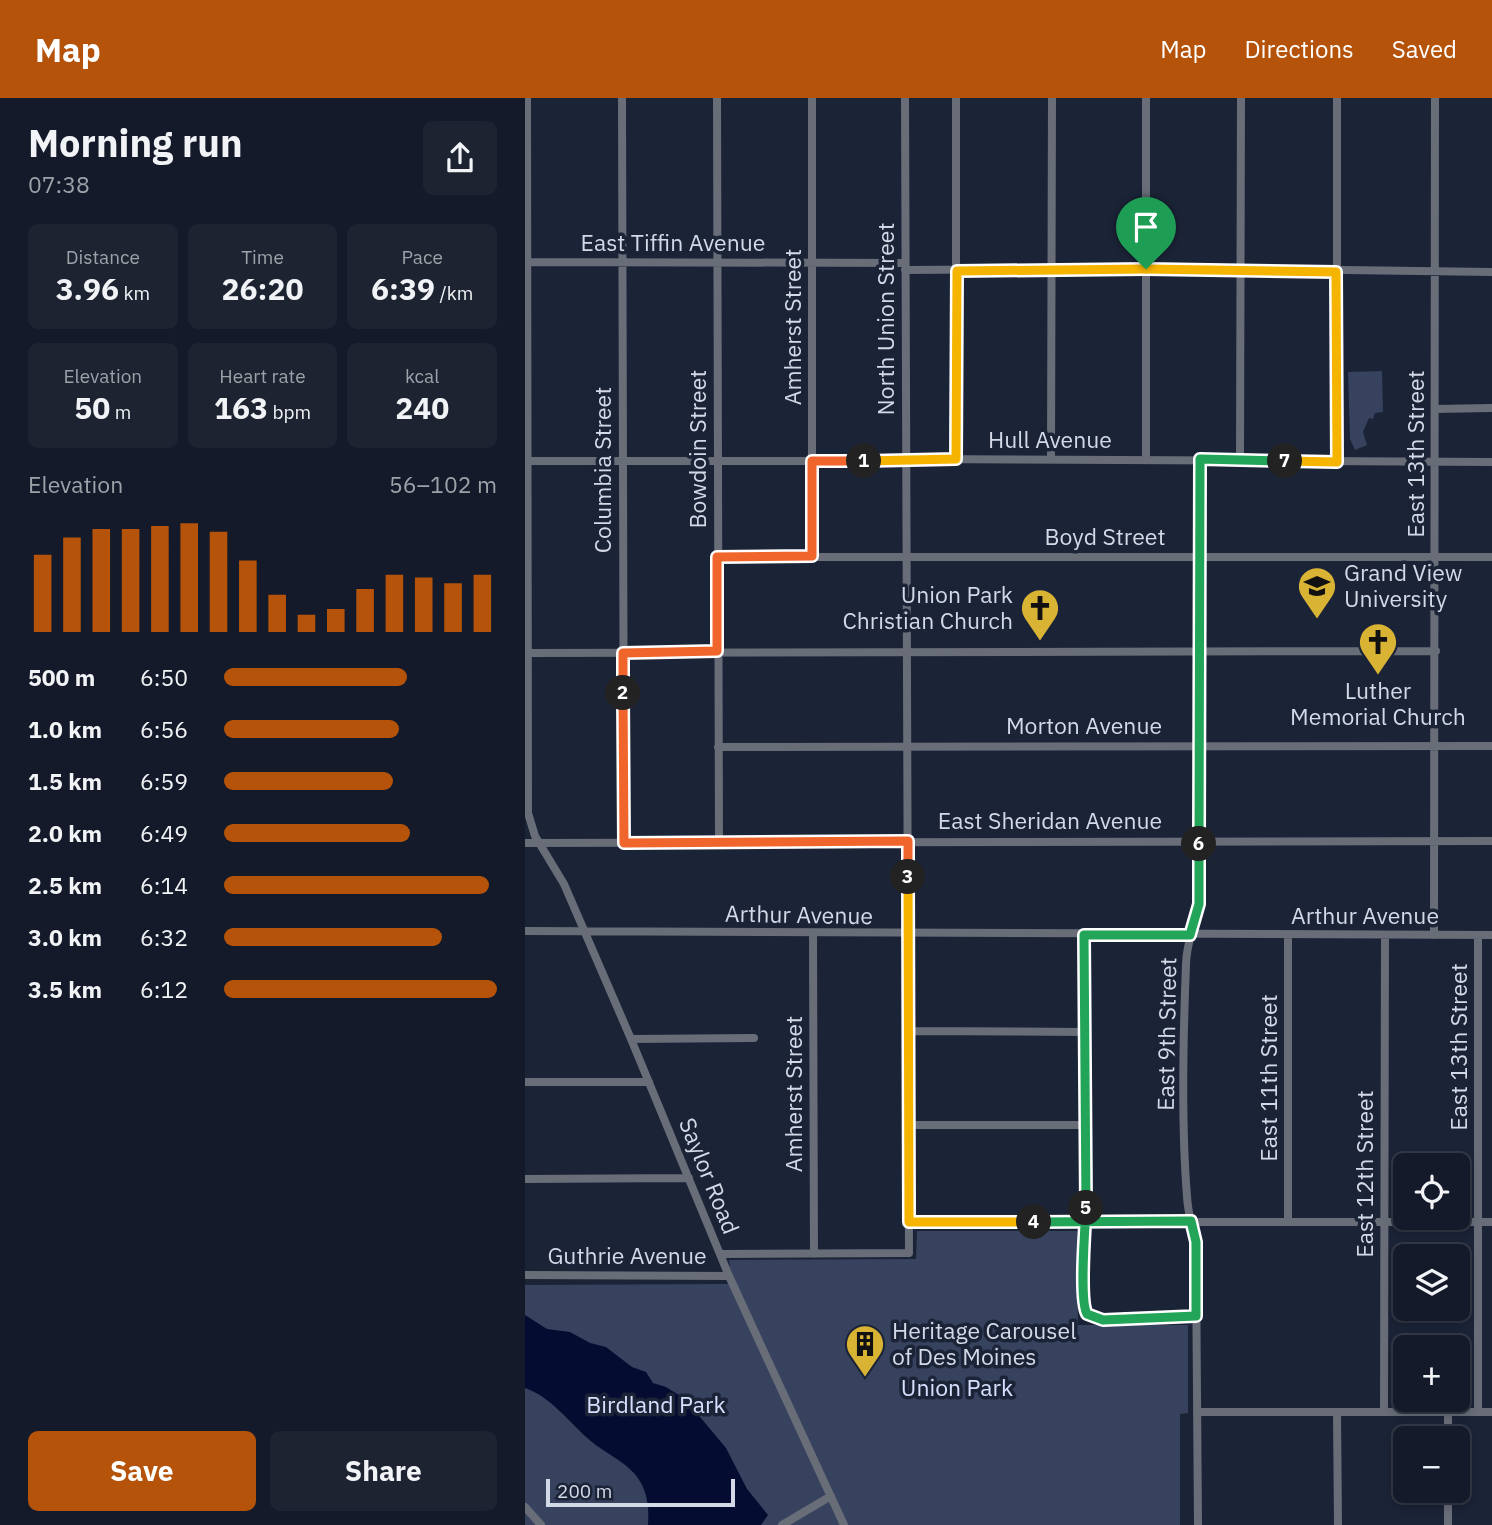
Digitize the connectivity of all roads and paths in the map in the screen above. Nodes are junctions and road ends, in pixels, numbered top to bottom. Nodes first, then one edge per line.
1 (527, 98) edge
2 (622, 98) edge
3 (717, 98) edge
4 (812, 98) edge
5 (905, 98) edge
6 (956, 98) edge
7 (1052, 98) edge
8 (1146, 98) edge
9 (1241, 98) edge
10 (1338, 98) edge
11 (1435, 98) edge
12 (717, 261) junction
13 (526, 262) edge
14 (812, 263) junction
15 (622, 264) junction
16 (905, 267) junction
17 (1051, 268) junction
18 (1146, 269) junction
19 (1240, 270) junction
20 (957, 271) junction
21 (1336, 272) junction
22 (1435, 272) junction
23 (1492, 272) edge
24 (1492, 408) edge
25 (1435, 409) junction
26 (956, 459) junction
27 (1051, 459) junction
28 (1146, 459) junction
29 (1200, 459) junction
30 (906, 460) junction
31 (526, 461) edge
32 (621, 461) junction
33 (716, 461) junction
34 (812, 461) junction
35 (1240, 461) junction
36 (1436, 461) junction
37 (1337, 462) junction
38 (1492, 462) edge
39 (812, 556) junction
40 (907, 556) junction
41 (1436, 556) junction
42 (717, 557) junction
43 (1200, 557) junction
44 (1492, 557) edge
45 (717, 651) junction
46 (1200, 651) junction
47 (1436, 651) junction
48 (527, 653) junction
49 (623, 653) junction
50 (907, 653) junction
51 (908, 745) junction
52 (1199, 745) junction
53 (1492, 746) edge
54 (718, 747) junction
55 (1435, 747) junction
56 (1199, 839) junction
57 (908, 841) junction
58 (1434, 841) junction
59 (1492, 841) edge
60 (525, 843) edge
61 (538, 843) junction
62 (624, 843) junction
63 (719, 843) junction
64 (525, 931) edge
65 (584, 931) junction
66 (813, 935) junction
67 (908, 935) junction
68 (1084, 935) junction
69 (1190, 935) junction
70 (1288, 935) junction
71 (1385, 935) junction
72 (1434, 935) junction
73 (1478, 935) junction
74 (1492, 935) edge
75 (909, 1031) junction
76 (1085, 1032) junction
77 (754, 1038) dead end
78 (631, 1039) junction
79 (525, 1082) edge
80 (649, 1082) junction
81 (909, 1125) junction
82 (1086, 1125) junction
83 (689, 1178) junction
84 (525, 1179) edge
85 (1191, 1221) junction
86 (909, 1222) junction
87 (1086, 1222) junction
88 (1288, 1222) junction
89 (1384, 1222) junction
90 (1478, 1222) junction
91 (1492, 1222) edge
92 (909, 1253) joint
93 (720, 1254) junction
94 (814, 1254) junction
95 (525, 1275) edge
96 (729, 1276) junction
97 (1196, 1316) junction
98 (1197, 1412) junction
99 (1337, 1412) junction
100 (1384, 1412) junction
101 (1393, 1412) edge
102 (1448, 1412) edge
103 (1470, 1412) edge
104 (1478, 1412) junction
105 (1492, 1412) edge
106 (1448, 1426) edge
107 (831, 1496) junction
108 (1448, 1503) edge
109 (525, 1507) edge
110 (541, 1525) edge
111 (782, 1525) edge
112 (844, 1525) edge
113 (1198, 1525) edge
114 (1338, 1525) edge
115 (1448, 1525) edge

1 - 13 street, Saylor Road
2 - 15 street, Columbia Street
3 - 12 street, Bowdoin Street
4 - 14 street, Amherst Street
5 - 16 street, North Union Street
6 - 20 street
7 - 17 street
8 - 18 street
9 - 19 street
10 - 21 street
11 - 22 street, East 13th Street
12 - 14 street, East Tiffin Avenue
12 - 15 street, East Tiffin Avenue
12 - 33 street, Bowdoin Street
13 - 15 street, East Tiffin Avenue
13 - 31 street, Saylor Road
14 - 16 street, East Tiffin Avenue
14 - 34 street, Amherst Street
15 - 32 street, Columbia Street
16 - 20 street, East Tiffin Avenue
16 - 30 street, North Union Street
17 - 18 street, East Tiffin Avenue
17 - 20 street, East Tiffin Avenue
17 - 27 street
18 - 19 street, East Tiffin Avenue
18 - 28 street
19 - 21 street, East Tiffin Avenue
19 - 35 street
20 - 26 street
21 - 22 street, East Tiffin Avenue
21 - 37 street
22 - 23 street, East Tiffin Avenue
22 - 25 street, East 13th Street
24 - 25 street
25 - 36 street, East 13th Street
26 - 27 street, Hull Avenue
26 - 30 street, Hull Avenue
27 - 28 street, Hull Avenue
28 - 29 street, Hull Avenue
29 - 35 street, Hull Avenue
29 - 43 street, East 9th Street
30 - 34 street, Hull Avenue
30 - 40 street, North Union Street
31 - 32 street, Hull Avenue
31 - 48 street, Saylor Road
32 - 33 street, Hull Avenue
32 - 49 street, Columbia Street
33 - 34 street, Hull Avenue
33 - 42 street, Bowdoin Street
34 - 39 street, Amherst Street
35 - 37 street, Hull Avenue
36 - 37 street, Hull Avenue
36 - 38 street, Hull Avenue
36 - 41 street, East 13th Street
39 - 40 street, Boyd Street
39 - 42 street, Boyd Street
40 - 43 street, Boyd Street
40 - 50 street, North Union Street
41 - 43 street, Boyd Street
41 - 44 street, Boyd Street
41 - 47 street, East 13th Street
42 - 45 street, Bowdoin Street
43 - 46 street, East 9th Street
45 - 49 street
45 - 50 street
45 - 54 street, Bowdoin Street
46 - 47 street
46 - 50 street
46 - 52 street, East 9th Street
47 - 55 street, East 13th Street
48 - 49 street
48 - 61 street, Saylor Road
49 - 62 street, Columbia Street
50 - 51 street, North Union Street
51 - 52 street, Morton Avenue
51 - 54 street, Morton Avenue
51 - 57 street, North Union Street
52 - 55 street, Morton Avenue
52 - 56 street, East 9th Street
53 - 55 street, Morton Avenue
54 - 63 street, Bowdoin Street
55 - 58 street, East 13th Street
56 - 57 street, East Sheridan Avenue
56 - 58 street, East Sheridan Avenue
56 - 69 street, East 9th Street
57 - 63 street, East Sheridan Avenue
57 - 67 street, North Union Street
58 - 59 street, East Sheridan Avenue
58 - 72 street, East 13th Street
60 - 61 street, East Sheridan Avenue
61 - 62 street, East Sheridan Avenue
61 - 65 street, Saylor Road
62 - 63 street, East Sheridan Avenue
64 - 65 street, Arthur Avenue
65 - 66 street, Arthur Avenue
65 - 78 street, Saylor Road
66 - 67 street, Arthur Avenue
66 - 94 street, Amherst Street
67 - 68 street, Arthur Avenue
67 - 75 street, North Union Street
68 - 69 street, Arthur Avenue
68 - 76 street
69 - 70 street, Arthur Avenue
69 - 85 street, East 9th Street
70 - 71 street, Arthur Avenue
70 - 88 street, East 11th Street
71 - 72 street, Arthur Avenue
71 - 89 street, East 12th Street
72 - 73 street, Arthur Avenue
73 - 74 street, Arthur Avenue
73 - 90 street, East 13th Street
75 - 76 street
75 - 81 street, North Union Street
76 - 82 street
77 - 78 street
78 - 80 street, Saylor Road
79 - 80 street
80 - 83 street, Saylor Road
81 - 82 street
81 - 86 street, North Union Street
82 - 87 street
83 - 84 street
83 - 93 street, Saylor Road
85 - 87 street
85 - 88 street
85 - 97 street, East 9th Street
86 - 87 street
86 - 92 street, North Union Street
87 - 97 street
88 - 89 street
89 - 90 street
89 - 100 street, East 12th Street
90 - 91 street
90 - 104 street, East 13th Street
92 - 94 street, Guthrie Avenue
93 - 94 street, Guthrie Avenue
93 - 96 street, Saylor Road
95 - 96 street, Guthrie Avenue
96 - 107 street, Saylor Road
97 - 98 street, East 9th Street
98 - 99 street
98 - 113 street, East 9th Street
99 - 100 street
99 - 114 street
100 - 101 street
102 - 106 street
103 - 104 street
104 - 105 street
107 - 111 street
107 - 112 street, Saylor Road
108 - 115 street
109 - 110 street

